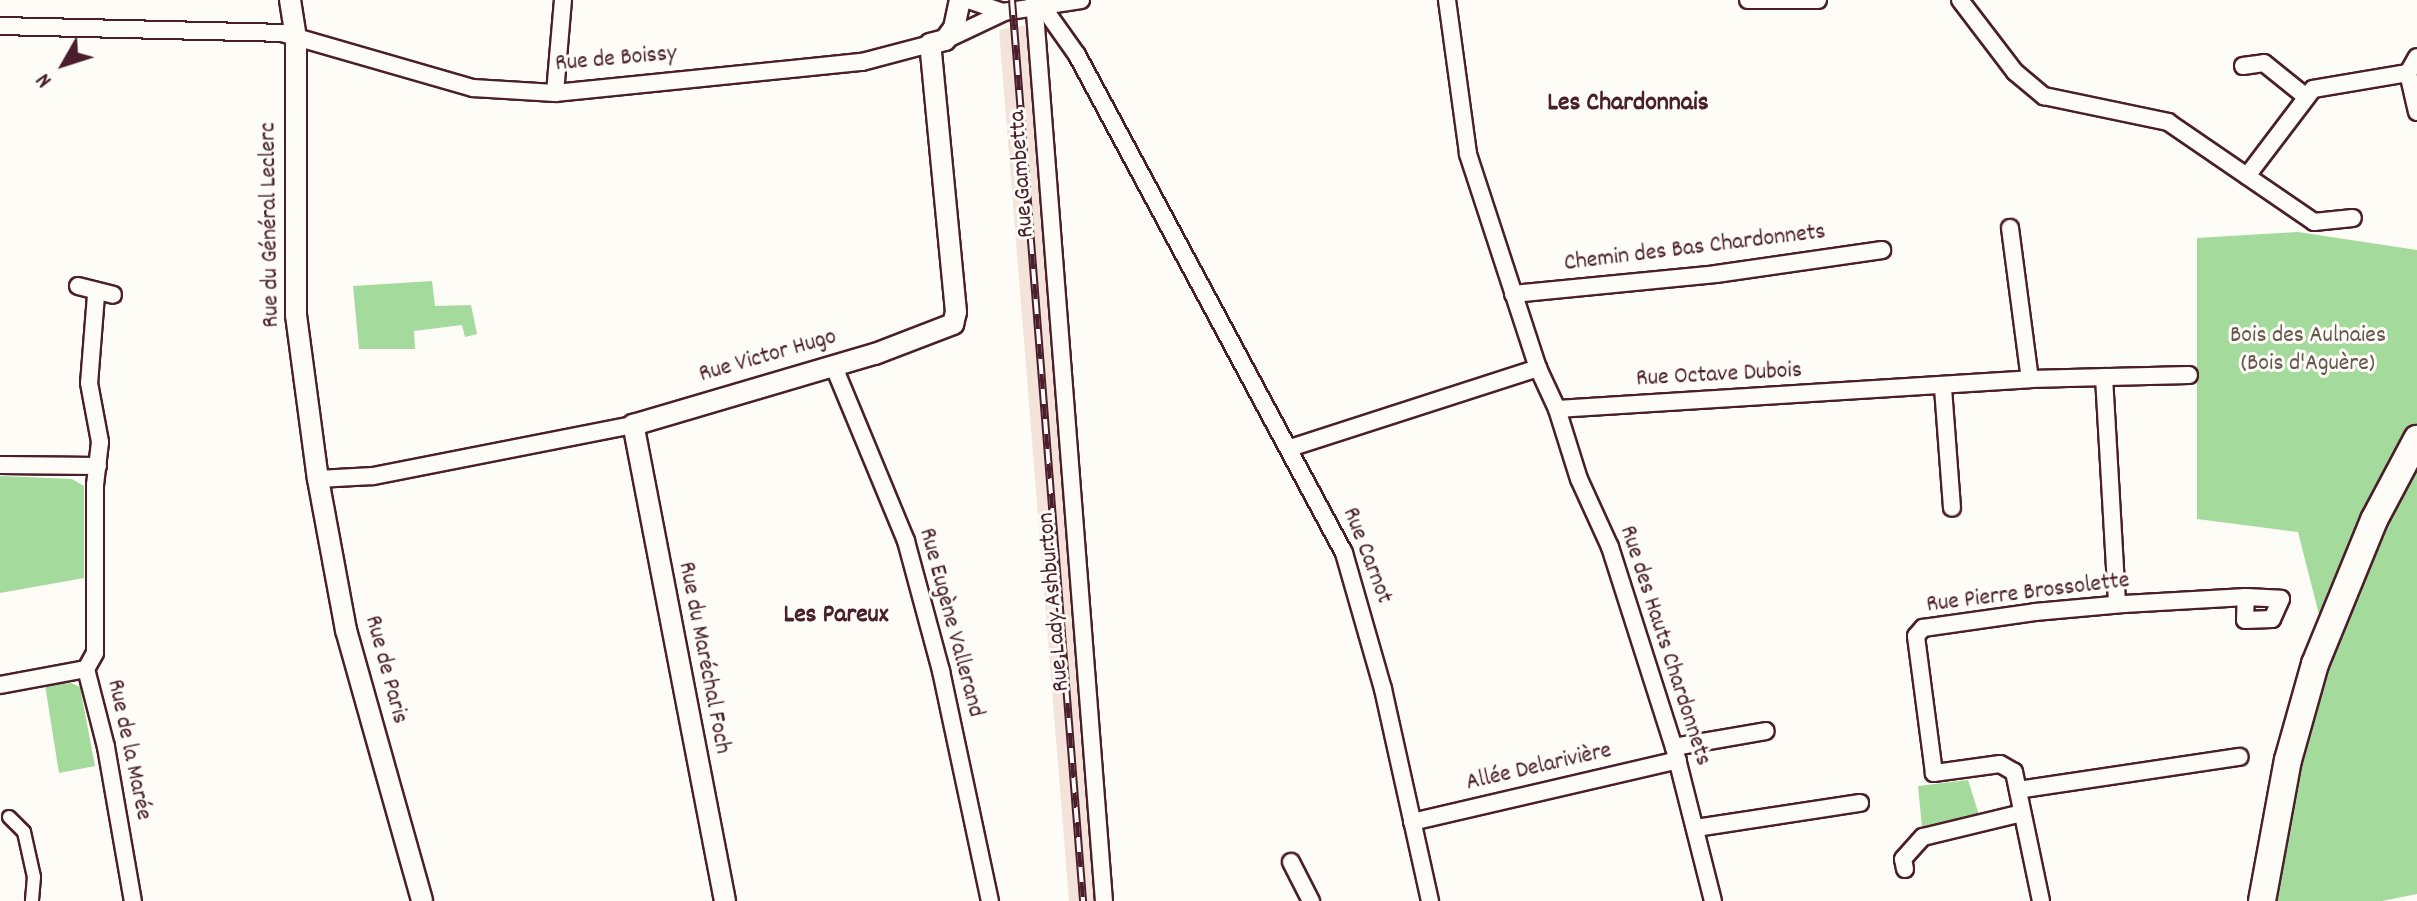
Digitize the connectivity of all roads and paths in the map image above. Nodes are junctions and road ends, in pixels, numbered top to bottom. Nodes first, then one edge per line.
1 (290, 0) edge
2 (563, 0) edge
3 (968, 0) edge
4 (1081, 0) edge
5 (1447, 0) edge
6 (1748, 0) edge
7 (1818, 0) edge
8 (1960, 0) edge
9 (1038, 4) edge
10 (959, 10) edge
11 (1003, 12) junction
12 (0, 26) edge
13 (296, 39) junction
14 (1069, 41) junction
15 (938, 42) junction
16 (1038, 46) junction
17 (2417, 57) edge
18 (2243, 66) dead end
19 (2408, 73) junction
20 (555, 93) junction
21 (2305, 96) junction
22 (2417, 112) edge
23 (2247, 176) junction
24 (2353, 218) dead end
25 (2010, 228) dead end
26 (1882, 250) dead end
27 (78, 286) dead end
28 (1511, 291) junction
29 (1056, 298) joint
30 (834, 367) junction
31 (1538, 368) junction
32 (2189, 375) dead end
33 (2104, 377) junction
34 (2030, 379) junction
35 (1943, 388) junction
36 (1557, 409) junction
37 (633, 425) junction
38 (2417, 439) edge
39 (1290, 448) junction
40 (314, 449) joint
41 (0, 465) edge
42 (98, 466) junction
43 (318, 479) junction
44 (1952, 508) dead end
45 (2246, 597) dead end
46 (2117, 604) junction
47 (86, 669) junction
48 (0, 685) edge
49 (1766, 731) dead end
50 (1676, 754) junction
51 (2240, 757) dead end
52 (2018, 790) junction
53 (1860, 803) dead end
54 (2022, 813) junction
55 (9, 817) dead end
56 (1412, 822) junction
57 (1696, 828) junction
58 (1291, 862) dead end
59 (1905, 869) dead end
60 (32, 901) edge
61 (133, 901) edge
62 (422, 901) edge
63 (725, 901) edge
64 (990, 901) edge
65 (1104, 901) edge
66 (1311, 901) edge
67 (1430, 901) edge
68 (1713, 901) edge
69 (2041, 901) edge
70 (2264, 901) edge

1 - 13 street, Rue du Général Leclerc
2 - 20 street
3 - 11 street, Rue de Boissy
4 - 9 street, Rue de Boissy
5 - 28 street
6 - 7 street
8 - 23 street
9 - 11 street, Rue de Boissy
9 - 14 street, Rue Carnot
9 - 16 street, Rue Gambetta
10 - 15 street
11 - 15 street, Rue de Boissy
12 - 13 street, Rue de Boissy
13 - 20 street, Rue de Boissy
13 - 40 street, Rue du Général Leclerc
14 - 16 street
14 - 39 street, Rue Carnot
15 - 20 street, Rue de Boissy
15 - 30 street, Rue Victor Hugo
16 - 29 street, Rue Gambetta
17 - 19 street
18 - 21 street
19 - 21 street
19 - 22 street
21 - 23 street
23 - 24 street
25 - 34 street
26 - 28 street, Chemin des Bas Chardonnets
27 - 42 street, Rue de la Marée
28 - 31 street
29 - 65 street, Rue Lady Ashburton
30 - 37 street, Rue Victor Hugo
30 - 64 street, Rue Eugène Vallerand
31 - 36 street
31 - 39 street
32 - 33 street, Rue Octave Dubois
33 - 34 street, Rue Octave Dubois
33 - 46 street
34 - 35 street, Rue Octave Dubois
35 - 36 street, Rue Octave Dubois
35 - 44 street
36 - 50 street, Rue des Hauts Chardonnets
37 - 43 street, Rue Victor Hugo
37 - 63 street, Rue du Maréchal Foch
38 - 70 main road
39 - 56 street, Rue Carnot
40 - 43 street, Rue de Paris
41 - 42 street
42 - 47 street, Rue de la Marée
43 - 62 street, Rue de Paris
45 - 46 street, Rue Pierre Brossolette
46 - 52 street, Rue Pierre Brossolette
47 - 48 street
47 - 61 street, Rue de la Marée
49 - 50 street, Allée Delarivière
50 - 56 street, Allée Delarivière
50 - 57 street, Rue des Hauts Chardonnets
51 - 52 street
52 - 54 street
53 - 57 street
54 - 59 street
54 - 69 street
55 - 60 street
56 - 67 street, Rue Carnot
57 - 68 street, Rue des Hauts Chardonnets
58 - 66 street

